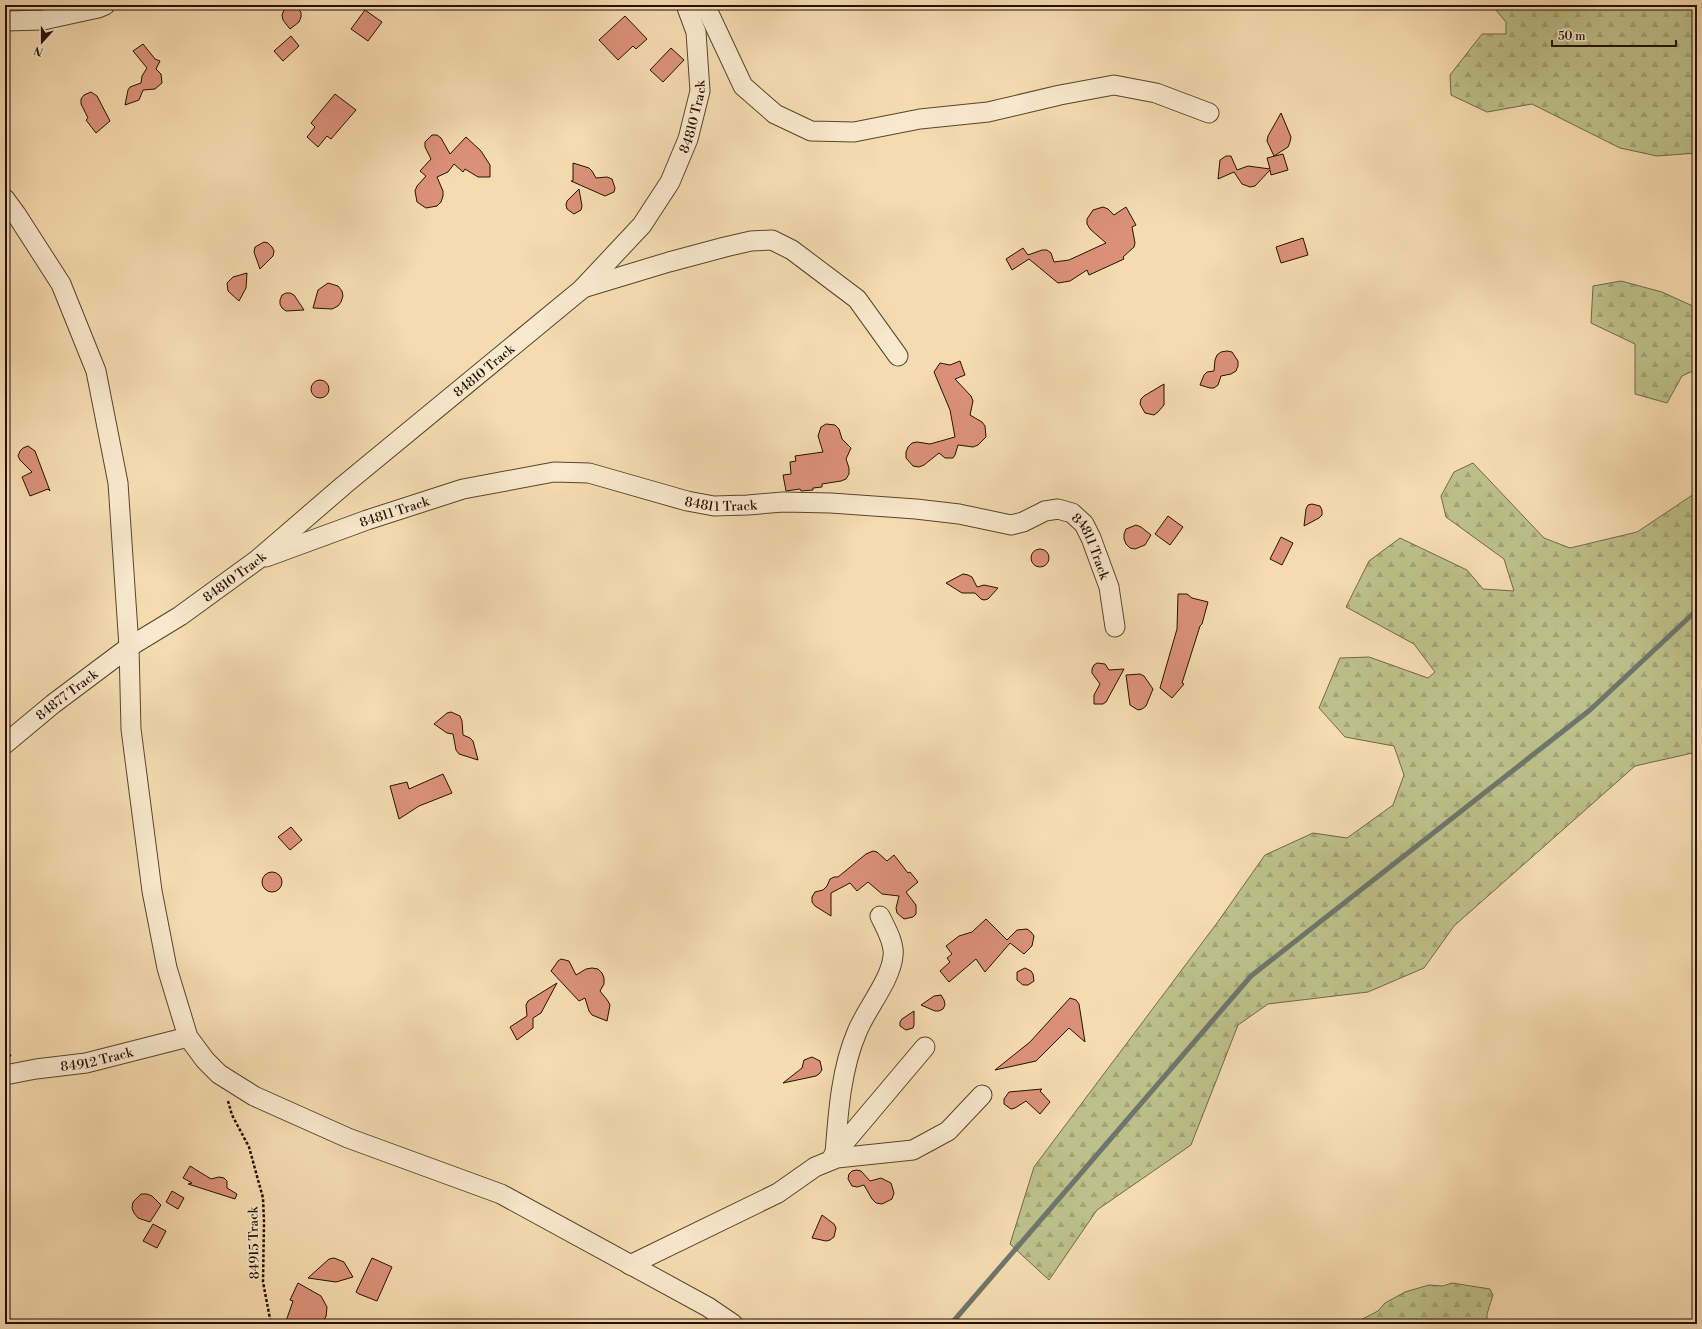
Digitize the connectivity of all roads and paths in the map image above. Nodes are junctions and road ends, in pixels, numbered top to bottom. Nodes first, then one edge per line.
1 (105, 5) edge
2 (686, 5) edge
3 (705, 5) edge
4 (5, 21) edge
5 (1209, 113) dead end
6 (5, 200) edge
7 (582, 289) junction
8 (898, 356) dead end
9 (257, 560) junction
10 (1115, 627) dead end
11 (129, 647) junction
12 (5, 744) edge
13 (880, 916) dead end
14 (188, 1037) junction
15 (925, 1047) dead end
16 (219, 1074) junction
17 (5, 1075) edge
18 (982, 1095) dead end
19 (832, 1157) junction
20 (630, 1265) junction
21 (271, 1324) edge
22 (733, 1324) edge

1 - 4 street
2 - 7 street, 84810 Track
3 - 5 street
6 - 11 street
7 - 8 street
7 - 9 street, 84810 Track
9 - 10 street, 84811 Track
9 - 11 street, 84810 Track
11 - 12 street, 84877 Track
11 - 14 street
13 - 19 street
14 - 16 street
14 - 17 street, 84912 Track
15 - 19 street
16 - 20 street
16 - 21 path, 84915 Track
18 - 19 street
19 - 20 street
20 - 22 street

